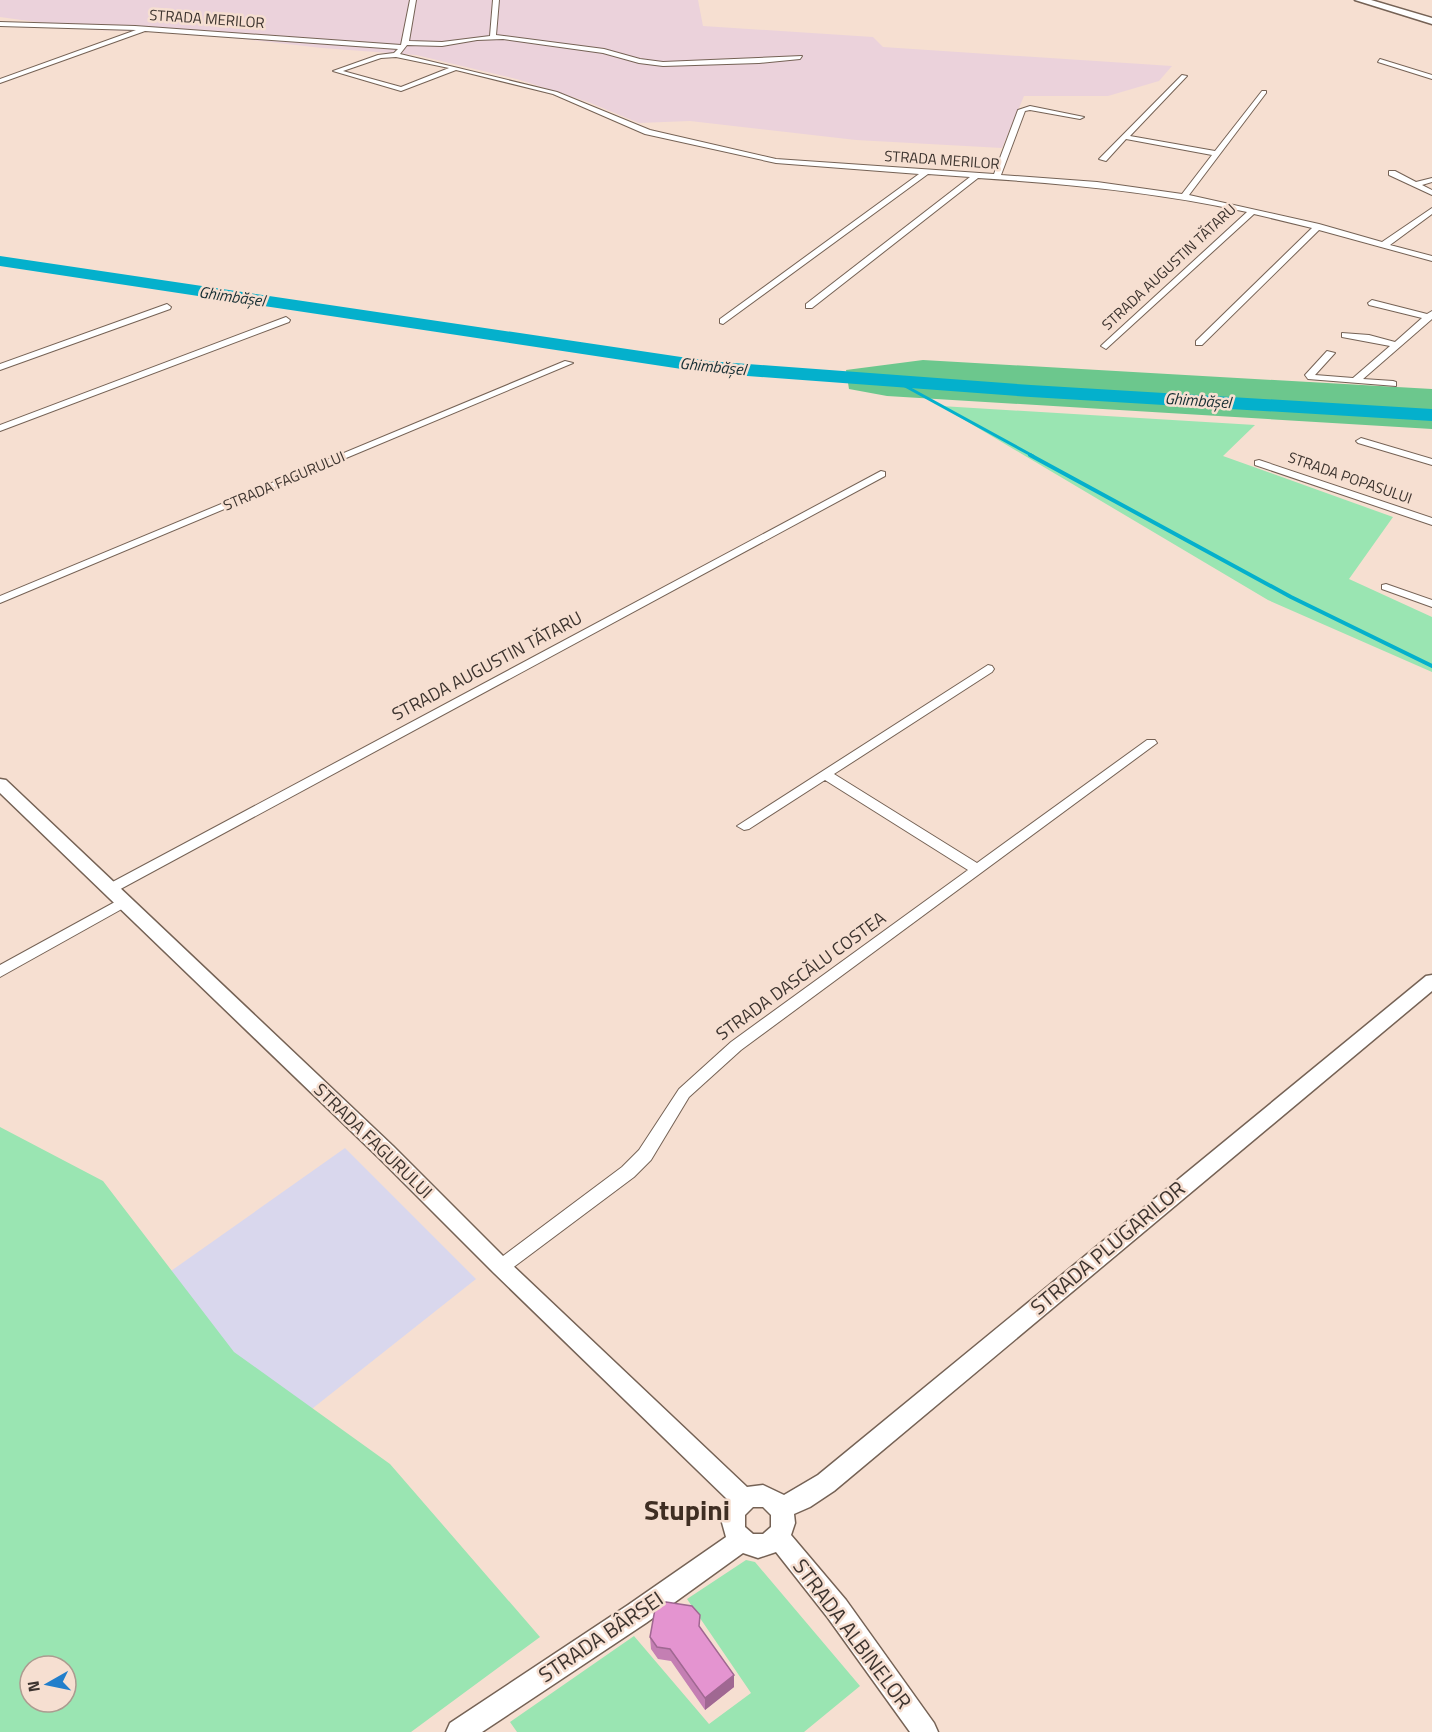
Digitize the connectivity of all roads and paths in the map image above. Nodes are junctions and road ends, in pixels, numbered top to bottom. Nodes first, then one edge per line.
1 (413, 0) edge
2 (496, 0) edge
3 (1360, 0) edge
4 (1371, 0) edge
5 (1432, 20) edge
6 (0, 24) edge
7 (147, 28) junction
8 (493, 37) junction
9 (404, 45) junction
10 (396, 55) junction
11 (800, 57) dead end
12 (1380, 61) dead end
13 (456, 68) junction
14 (1184, 76) dead end
15 (1432, 77) edge
16 (0, 81) edge
17 (1264, 92) dead end
18 (1080, 117) dead end
19 (1126, 137) junction
20 (1218, 154) junction
21 (1103, 159) dead end
22 (926, 173) junction
23 (1392, 173) dead end
24 (976, 176) junction
25 (996, 178) junction
26 (1432, 180) edge
27 (1415, 184) junction
28 (1432, 193) edge
29 (1185, 196) junction
30 (1432, 210) edge
31 (1253, 211) junction
32 (1319, 226) junction
33 (1384, 245) junction
34 (1432, 259) edge
35 (1380, 294) dead end
36 (809, 306) dead end
37 (167, 307) dead end
38 (1430, 316) edge
39 (286, 320) dead end
40 (723, 321) dead end
41 (1345, 335) dead end
42 (1199, 343) dead end
43 (1396, 345) junction
44 (1106, 346) dead end
45 (1330, 353) dead end
46 (568, 363) dead end
47 (0, 366) edge
48 (1355, 381) junction
49 (1393, 384) dead end
50 (0, 428) edge
51 (1361, 441) dead end
52 (1432, 462) edge
53 (1259, 463) dead end
54 (881, 474) dead end
55 (1432, 522) edge
56 (1386, 587) dead end
57 (0, 600) edge
58 (1432, 604) edge
59 (988, 669) dead end
60 (1151, 743) dead end
61 (825, 774) junction
62 (0, 784) edge
63 (744, 826) dead end
64 (978, 870) junction
65 (110, 889) junction
66 (124, 902) junction
67 (0, 972) edge
68 (1432, 981) edge
69 (501, 1267) junction
70 (744, 1500) junction
71 (780, 1508) junction
72 (778, 1537) junction
73 (742, 1540) junction
74 (459, 1732) edge
75 (925, 1732) edge

1 - 9 street
2 - 8 street
3 - 5 highway
4 - 5 highway
6 - 7 street, STRADA MERILOR
7 - 9 street, STRADA MERILOR
7 - 16 street
8 - 9 street, STRADA MERILOR
8 - 11 street, STRADA MERILOR
9 - 10 street
10 - 13 street, STRADA MERILOR
10 - 13 street, STRADA MERILOR
12 - 15 street
13 - 22 street, STRADA MERILOR
14 - 19 street
17 - 20 street
18 - 25 street
19 - 20 street
19 - 21 street
20 - 29 street
22 - 24 street, STRADA MERILOR
22 - 40 street
23 - 27 street
24 - 25 street, STRADA MERILOR
24 - 36 street
25 - 29 street, STRADA MERILOR
26 - 27 street
27 - 28 street
29 - 31 street, STRADA MERILOR
30 - 33 street
31 - 32 street, STRADA MERILOR
31 - 44 street, STRADA AUGUSTIN TĂTARU
32 - 33 street, STRADA MERILOR
32 - 42 street
33 - 34 street, STRADA MERILOR
35 - 38 street
37 - 47 street
38 - 43 street
39 - 50 street
41 - 43 street
43 - 48 street
45 - 48 street
46 - 57 street, STRADA FAGURULUI
48 - 49 street
51 - 52 street
53 - 55 street, STRADA POPASULUI
54 - 65 street, STRADA AUGUSTIN TĂTARU
56 - 58 street
59 - 61 street
60 - 64 street, STRADA DASCĂLU COSTEA
61 - 63 street
61 - 64 street
62 - 65 street, STRADA FAGURULUI
64 - 69 street, STRADA DASCĂLU COSTEA
65 - 66 street, STRADA FAGURULUI
66 - 67 street
66 - 69 street, STRADA FAGURULUI
68 - 71 street, STRADA PLUGARILOR
69 - 70 street, STRADA FAGURULUI
70 - 71 street
70 - 73 street
71 - 72 street
72 - 73 street
72 - 75 street, STRADA ALBINELOR
73 - 74 street, STRADA BÂRSEI

